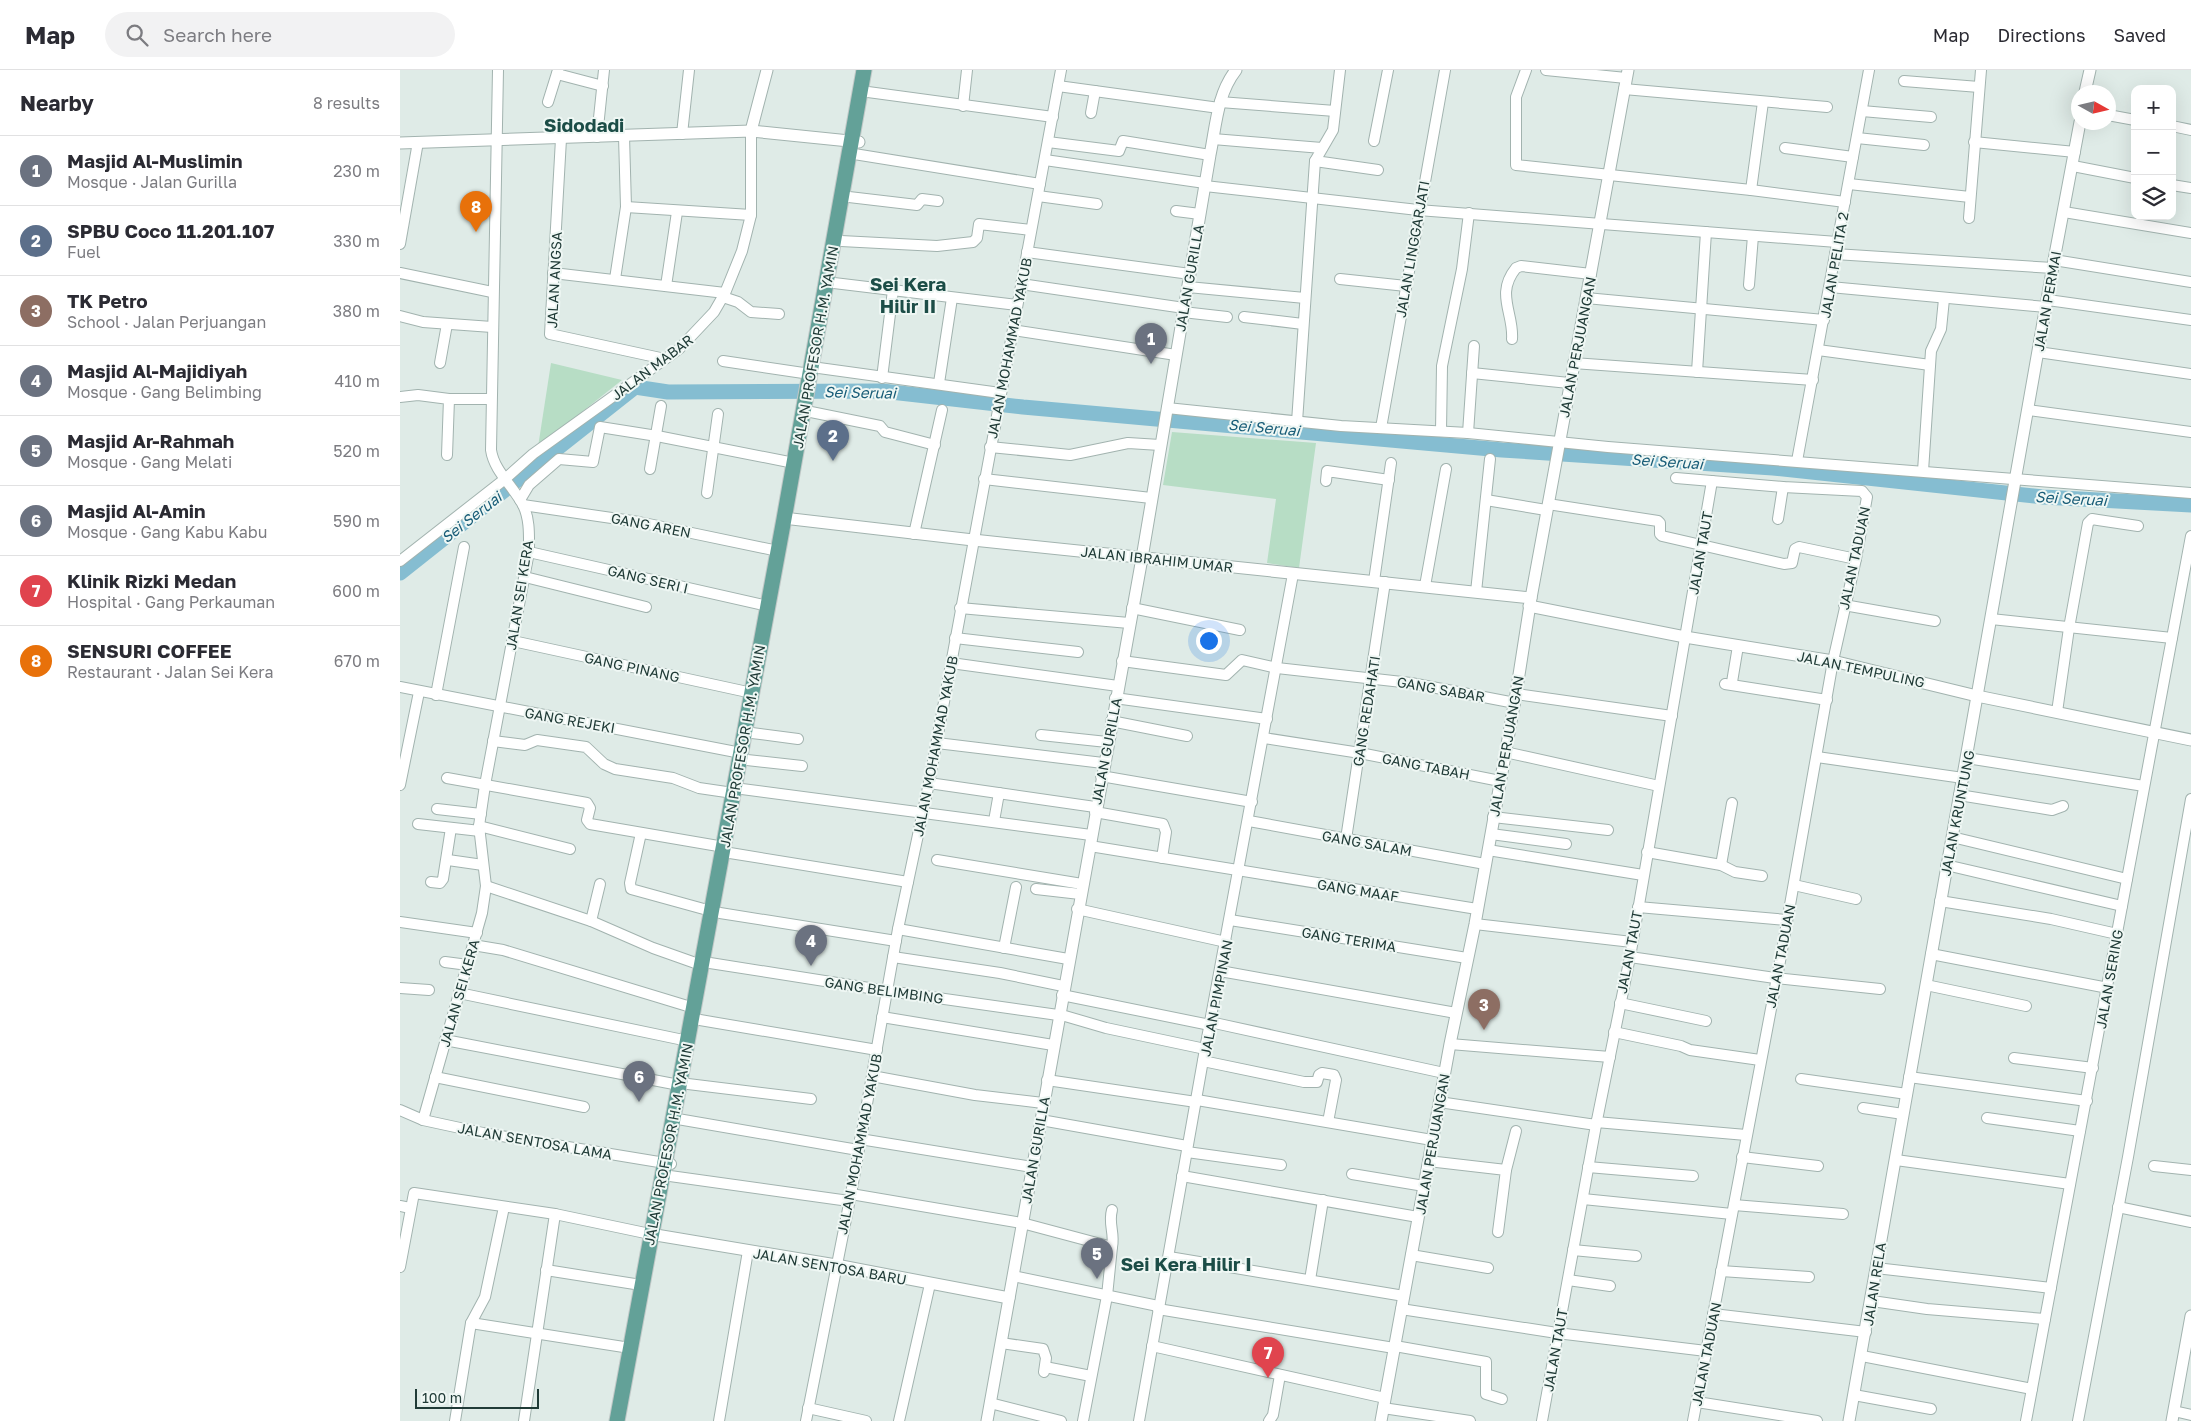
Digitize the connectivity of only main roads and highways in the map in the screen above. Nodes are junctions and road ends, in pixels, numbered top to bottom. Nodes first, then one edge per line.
1 (864, 70) edge
2 (872, 70) edge
3 (854, 148) junction
4 (814, 377) junction
5 (810, 405) junction
6 (788, 519) junction
7 (767, 630) junction
8 (744, 756) junction
9 (697, 1014) junction
10 (683, 1084) junction
11 (655, 1234) junction
12 (634, 1344) junction
13 (617, 1421) edge
14 (625, 1421) edge

1 - 3 main road, JALAN PROFESOR H.M. YAMIN
2 - 3 main road, JALAN PROFESOR H.M. YAMIN
3 - 4 main road, JALAN PROFESOR H.M. YAMIN
3 - 4 main road, JALAN PROFESOR H.M. YAMIN
4 - 5 main road, JALAN PROFESOR H.M. YAMIN
5 - 6 main road, JALAN PROFESOR H.M. YAMIN
5 - 6 main road, JALAN PROFESOR H.M. YAMIN
6 - 7 main road, JALAN PROFESOR H.M. YAMIN
6 - 7 main road, JALAN PROFESOR H.M. YAMIN
7 - 8 main road, JALAN PROFESOR H.M. YAMIN
7 - 8 main road, JALAN PROFESOR H.M. YAMIN
8 - 9 main road, JALAN PROFESOR H.M. YAMIN
9 - 10 main road, JALAN PROFESOR H.M. YAMIN
9 - 10 main road, JALAN PROFESOR H.M. YAMIN
10 - 11 main road, JALAN PROFESOR H.M. YAMIN
11 - 12 main road, JALAN PROFESOR H.M. YAMIN
11 - 12 main road, JALAN PROFESOR H.M. YAMIN
12 - 13 main road, JALAN PROFESOR H.M. YAMIN
12 - 14 main road, JALAN PROFESOR H.M. YAMIN

